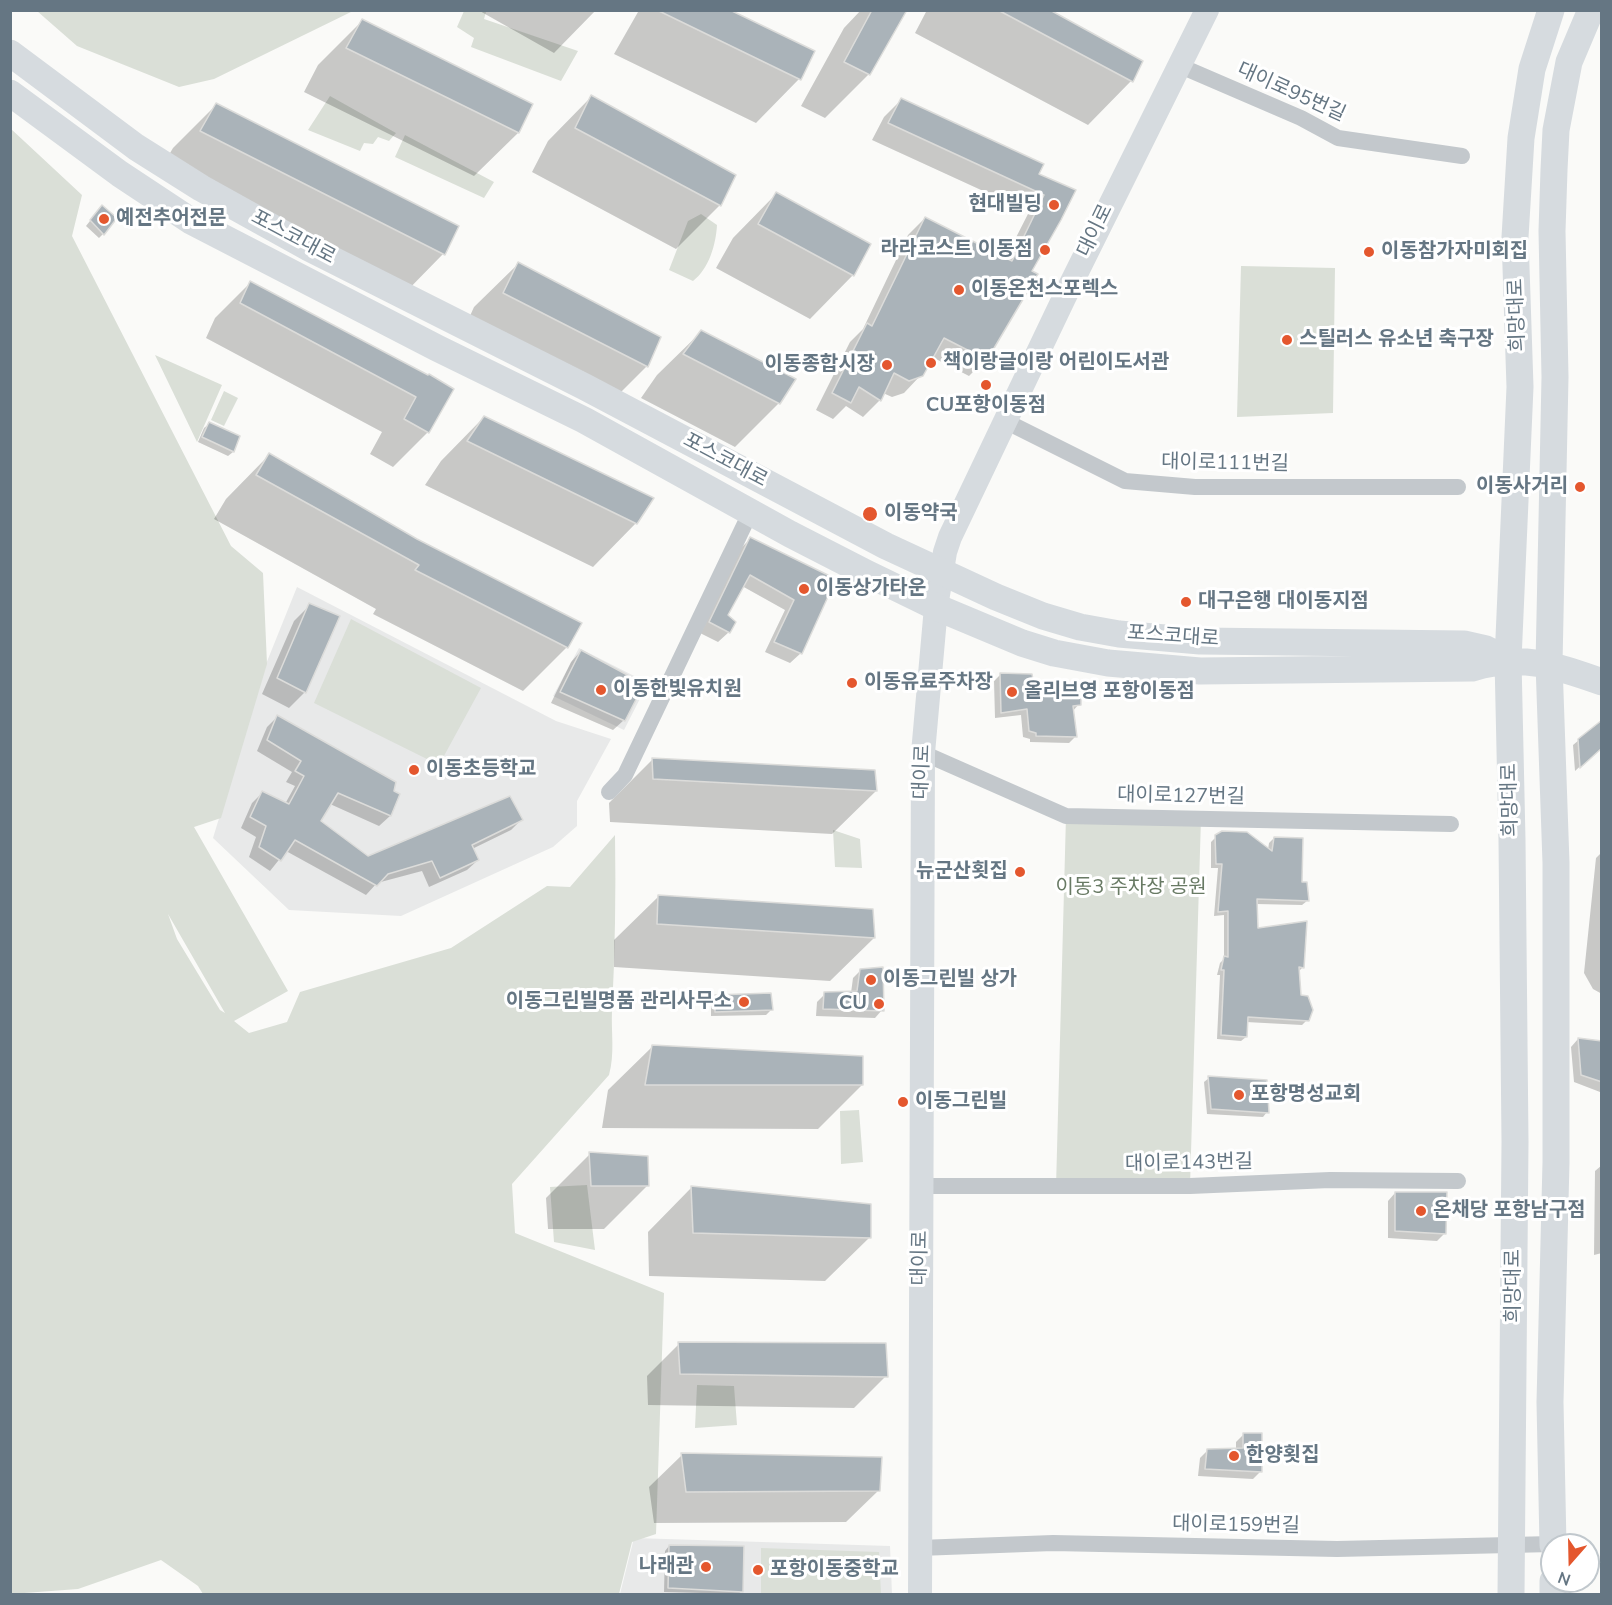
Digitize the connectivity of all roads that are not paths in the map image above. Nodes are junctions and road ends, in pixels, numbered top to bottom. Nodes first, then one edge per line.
1 (1207, 10) edge
2 (1551, 10) edge
3 (1591, 10) edge
4 (15, 57) edge
5 (1178, 65) junction
6 (10, 93) edge
7 (1462, 156) dead end
8 (1005, 421) junction
9 (671, 433) junction
10 (659, 461) junction
11 (1458, 487) dead end
12 (751, 512) junction
13 (942, 572) junction
14 (936, 607) junction
15 (1508, 660) junction
16 (1549, 664) junction
17 (1602, 682) edge
18 (923, 753) junction
19 (609, 792) dead end
20 (1451, 824) dead end
21 (1458, 1181) dead end
22 (921, 1186) junction
23 (1513, 1427) junction
24 (1550, 1429) junction
25 (1553, 1533) edge
26 (1540, 1545) edge
27 (1512, 1546) junction
28 (920, 1548) junction
29 (920, 1594) edge
30 (1511, 1594) edge

1 - 5 street, 대이로
2 - 15 main road, 희망대로
3 - 16 main road, 희망대로
4 - 9 main road, 포스코대로
5 - 7 street, 대이로95번길
5 - 8 street, 대이로
6 - 10 main road, 포스코대로
8 - 11 street, 대이로111번길
8 - 13 street, 대이로
9 - 10 main road
9 - 13 main road, 포스코대로
10 - 12 main road, 포스코대로
12 - 14 main road, 포스코대로
12 - 19 street, 포스코대로
13 - 14 street, 대이로
13 - 15 main road, 포스코대로
14 - 15 main road, 포스코대로
14 - 18 street, 대이로
15 - 16 main road, 포스코대로
15 - 23 main road, 희망대로
16 - 17 main road, 포스코대로
16 - 24 main road, 희망대로
18 - 20 street, 대이로127번길
18 - 22 street, 대이로
21 - 22 street, 대이로143번길
22 - 28 street, 대이로
23 - 24 main road
23 - 27 main road, 희망대로
24 - 25 main road, 희망대로
26 - 27 street, 대이로159번길
27 - 28 street, 대이로159번길
27 - 30 main road, 희망대로
28 - 29 street, 대이로

